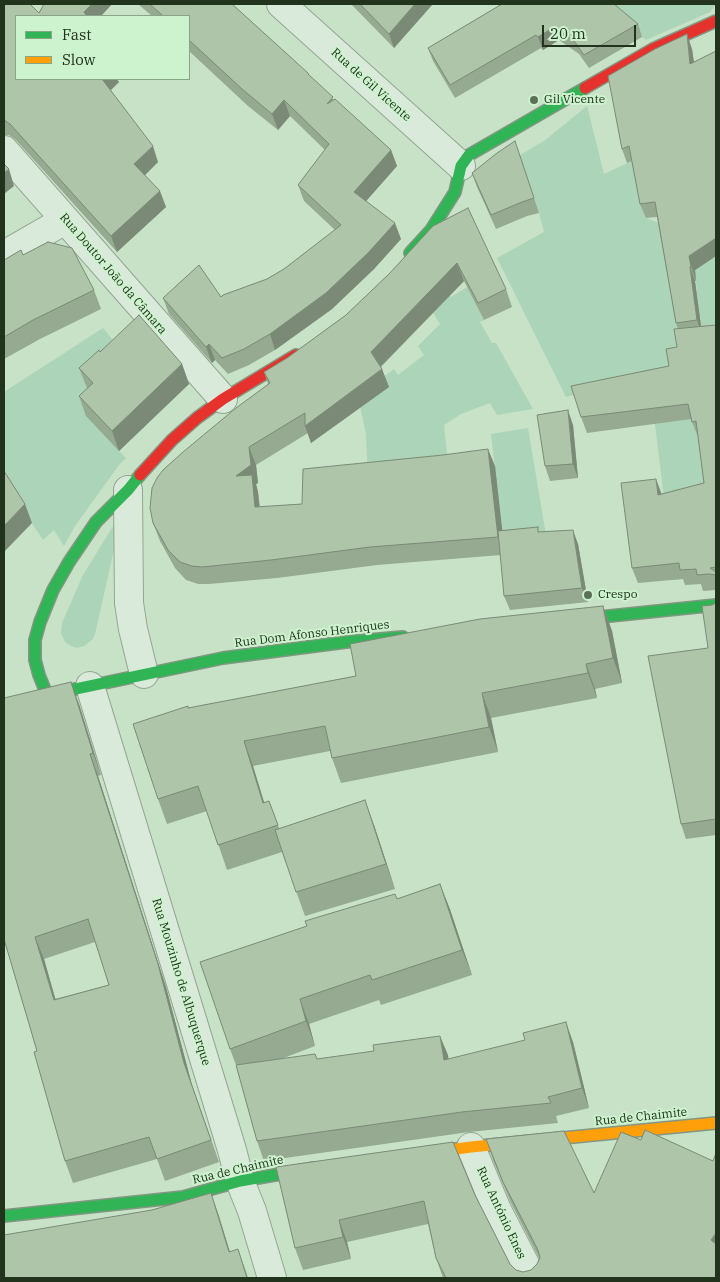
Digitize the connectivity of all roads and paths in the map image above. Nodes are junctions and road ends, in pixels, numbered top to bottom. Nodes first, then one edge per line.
1 (281, 4) edge
2 (716, 21) edge
3 (4, 150) edge
4 (461, 166) junction
5 (65, 220) junction
6 (4, 255) edge
7 (405, 259) edge
8 (306, 348) edge
9 (223, 399) junction
10 (128, 490) junction
11 (716, 605) edge
12 (560, 621) edge
13 (414, 636) edge
14 (144, 674) junction
15 (90, 686) junction
16 (47, 695) junction
17 (4, 706) edge
18 (716, 1123) edge
19 (471, 1147) junction
20 (413, 1155) edge
21 (327, 1166) edge
22 (240, 1181) junction
23 (4, 1216) edge
24 (272, 1278) edge
25 (532, 1278) edge

1 - 4 street, Rua de Gil Vicente
2 - 4 street
3 - 5 street, Rua Doutor João da Câmara
4 - 7 street
5 - 6 street
5 - 9 street, Rua Doutor João da Câmara
8 - 9 street
9 - 10 street
10 - 14 street
10 - 16 street
11 - 12 street
13 - 14 street, Rua Dom Afonso Henriques
14 - 15 street, Rua Dom Afonso Henriques
15 - 16 street, Rua Dom Afonso Henriques
15 - 22 street, Rua Mouzinho de Albuquerque
16 - 17 street, Rua Dom Afonso Henriques
18 - 19 street, Rua de Chaimite
19 - 20 street, Rua de Chaimite
19 - 25 street, Rua António Enes
21 - 22 street, Rua de Chaimite
22 - 23 street, Rua de Chaimite
22 - 24 street, Rua Mouzinho de Albuquerque

